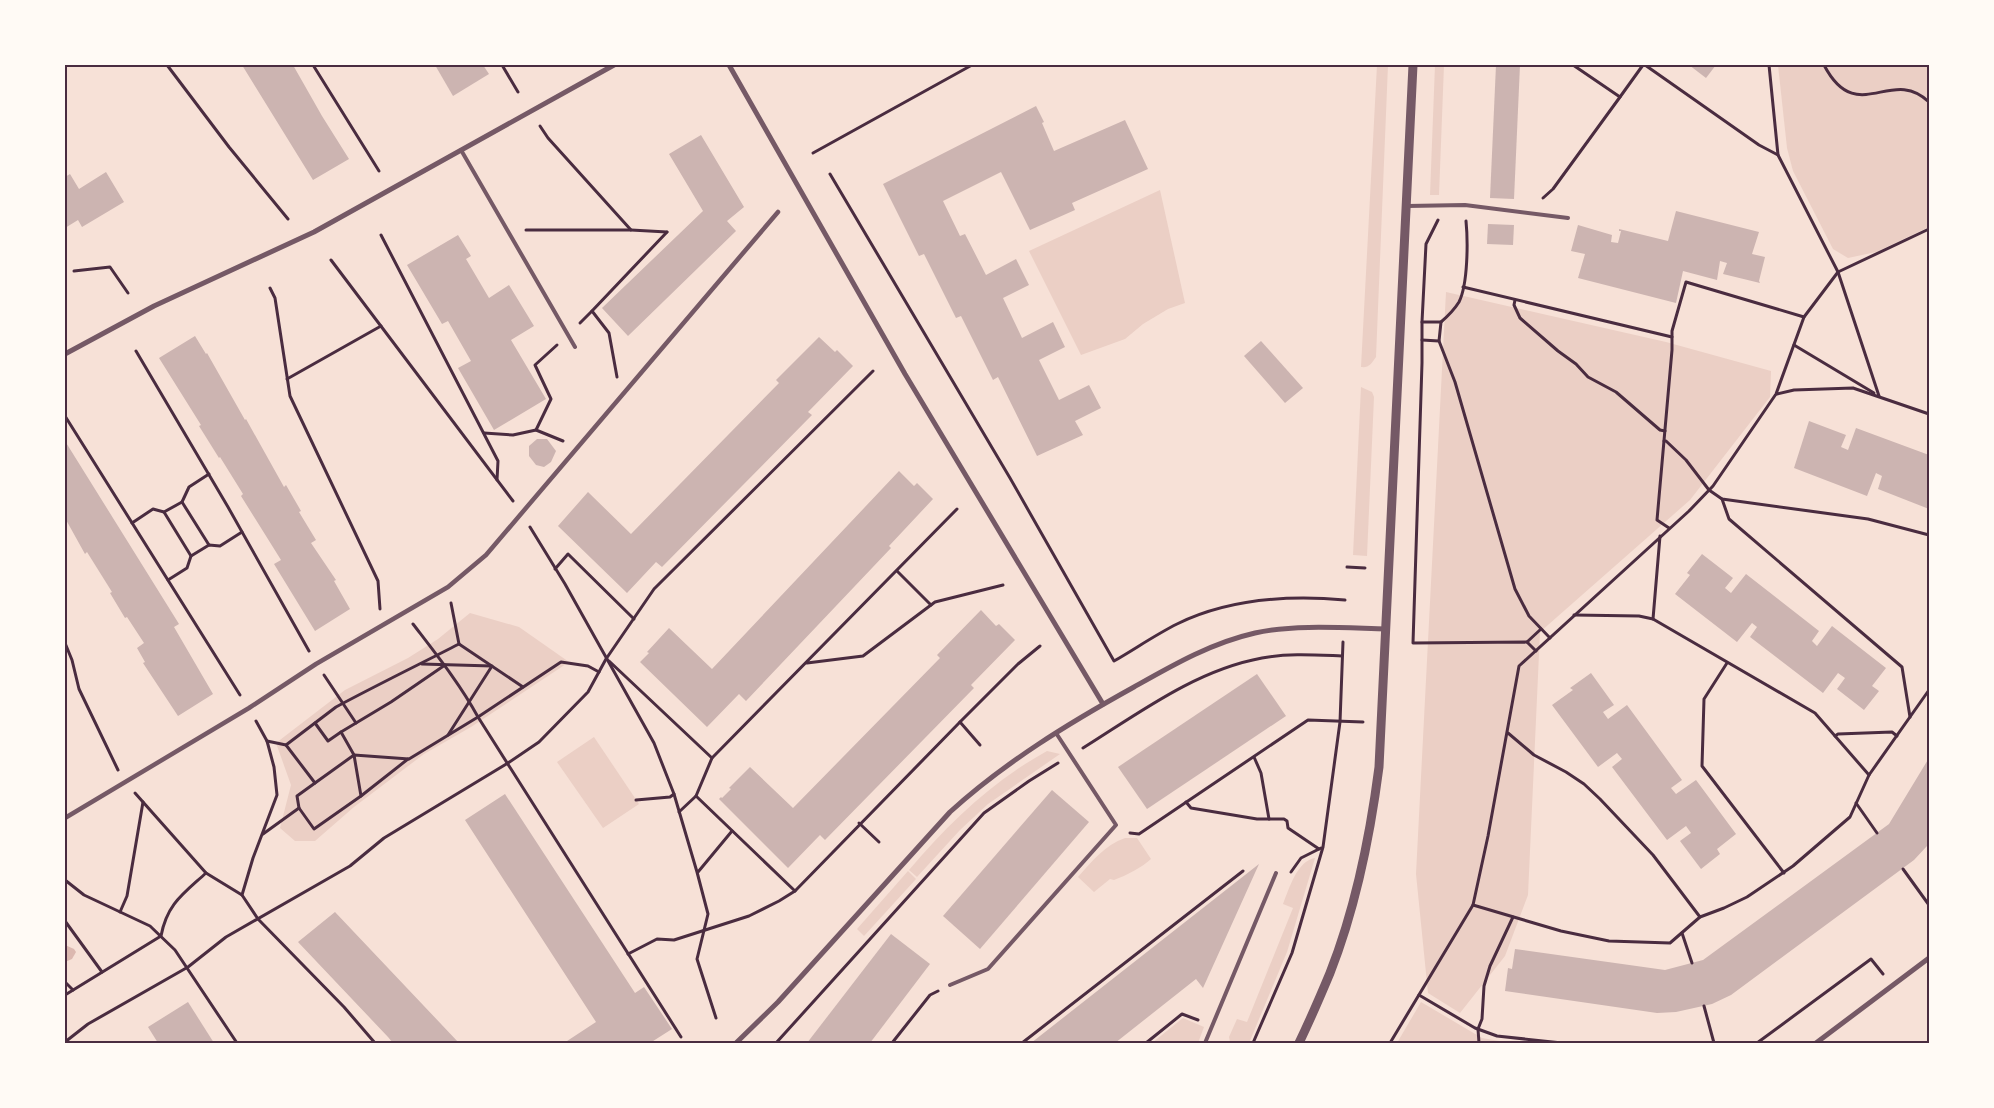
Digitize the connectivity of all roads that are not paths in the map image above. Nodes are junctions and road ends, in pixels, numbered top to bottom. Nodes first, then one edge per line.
1 (614, 65) edge
2 (729, 65) edge
3 (1412, 65) edge
4 (461, 150) junction
5 (1407, 206) junction
6 (778, 212) dead end
7 (1568, 218) dead end
8 (575, 347) dead end
9 (65, 354) edge
10 (1387, 629) junction
11 (1103, 704) junction
12 (1056, 733) junction
13 (65, 818) edge
14 (1276, 873) dead end
15 (1929, 958) edge
16 (950, 985) road end
17 (736, 1043) edge
18 (1205, 1043) edge
19 (1299, 1043) edge
20 (1816, 1043) edge

1 - 4 street
2 - 11 street
3 - 5 street
4 - 8 lane
4 - 9 street
5 - 7 lane
5 - 10 street
6 - 13 street
10 - 11 street
10 - 19 street
11 - 12 street
12 - 16 lane
12 - 17 street
14 - 18 lane
15 - 20 street

